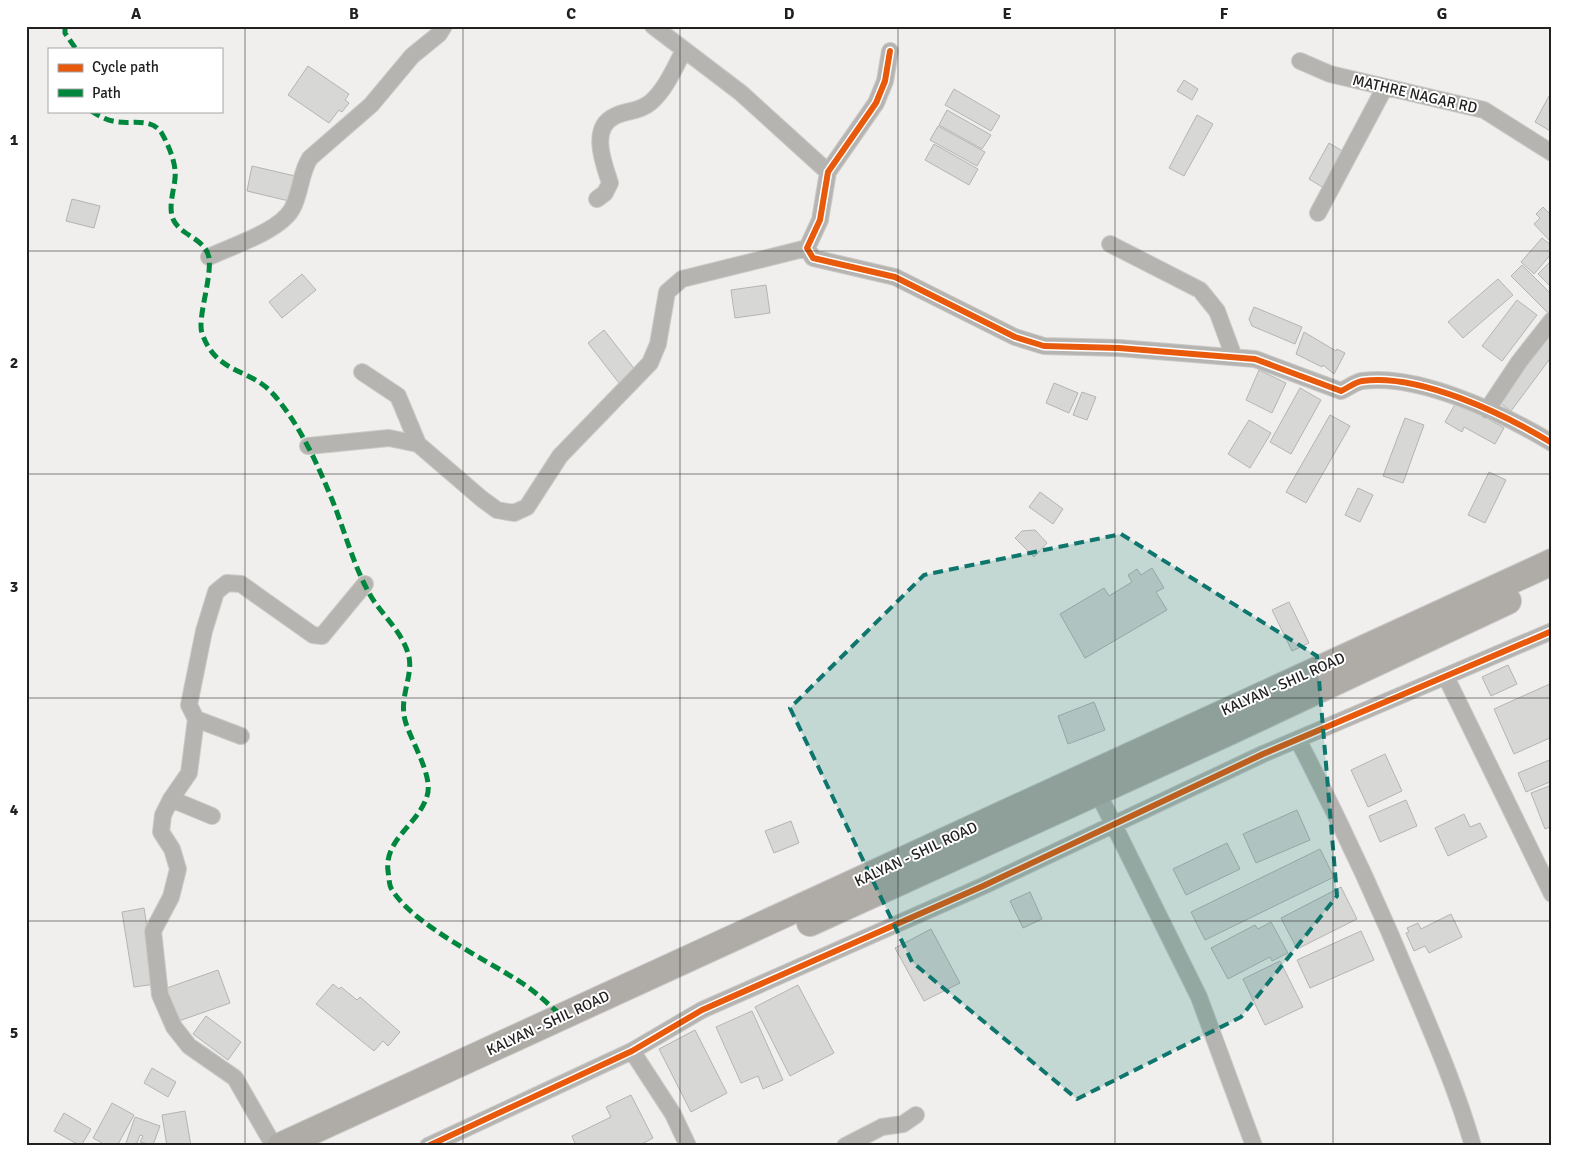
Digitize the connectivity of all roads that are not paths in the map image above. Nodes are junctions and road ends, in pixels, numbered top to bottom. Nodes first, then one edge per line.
1 (444, 26) edge
2 (653, 26) edge
3 (684, 50) junction
4 (890, 51) dead end
5 (1300, 61) dead end
6 (1385, 86) junction
7 (1552, 153) edge
8 (828, 172) junction
9 (597, 199) dead end
10 (1318, 213) dead end
11 (1110, 244) dead end
12 (807, 248) junction
13 (209, 257) dead end
14 (1552, 320) edge
15 (1234, 357) junction
16 (362, 372) dead end
17 (1487, 410) junction
18 (1552, 443) edge
19 (418, 444) junction
20 (308, 446) dead end
21 (1552, 562) edge
22 (1552, 581) edge
23 (365, 584) dead end
24 (1552, 631) edge
25 (1446, 677) junction
26 (196, 719) junction
27 (241, 736) dead end
28 (1298, 740) junction
29 (1093, 783) junction
30 (170, 799) junction
31 (212, 816) dead end
32 (1115, 825) junction
33 (1552, 894) edge
34 (632, 1051) junction
35 (916, 1115) dead end
36 (274, 1146) edge
37 (280, 1146) edge
38 (321, 1146) edge
39 (428, 1146) edge
40 (688, 1146) edge
41 (845, 1146) edge
42 (1254, 1146) edge
43 (1472, 1146) edge

1 - 13 street
2 - 3 street
3 - 8 street
3 - 9 street
4 - 8 street
5 - 6 street, MATHRE NAGAR RD
6 - 7 street, MATHRE NAGAR RD
6 - 10 street
8 - 12 street
11 - 15 street
12 - 15 street
12 - 19 street
14 - 17 street
15 - 17 street
16 - 19 street
17 - 18 street
19 - 20 street
21 - 29 main road, KALYAN - SHIL ROAD
22 - 29 main road, KALYAN - SHIL ROAD
23 - 26 street
24 - 25 street
25 - 28 street
25 - 33 street
26 - 27 street
26 - 30 street
28 - 32 street
28 - 43 street
29 - 32 street
29 - 37 main road, KALYAN - SHIL ROAD
29 - 38 main road, KALYAN - SHIL ROAD
30 - 31 street
30 - 36 street
32 - 34 street
32 - 42 street
34 - 39 street
34 - 40 street
35 - 41 street

